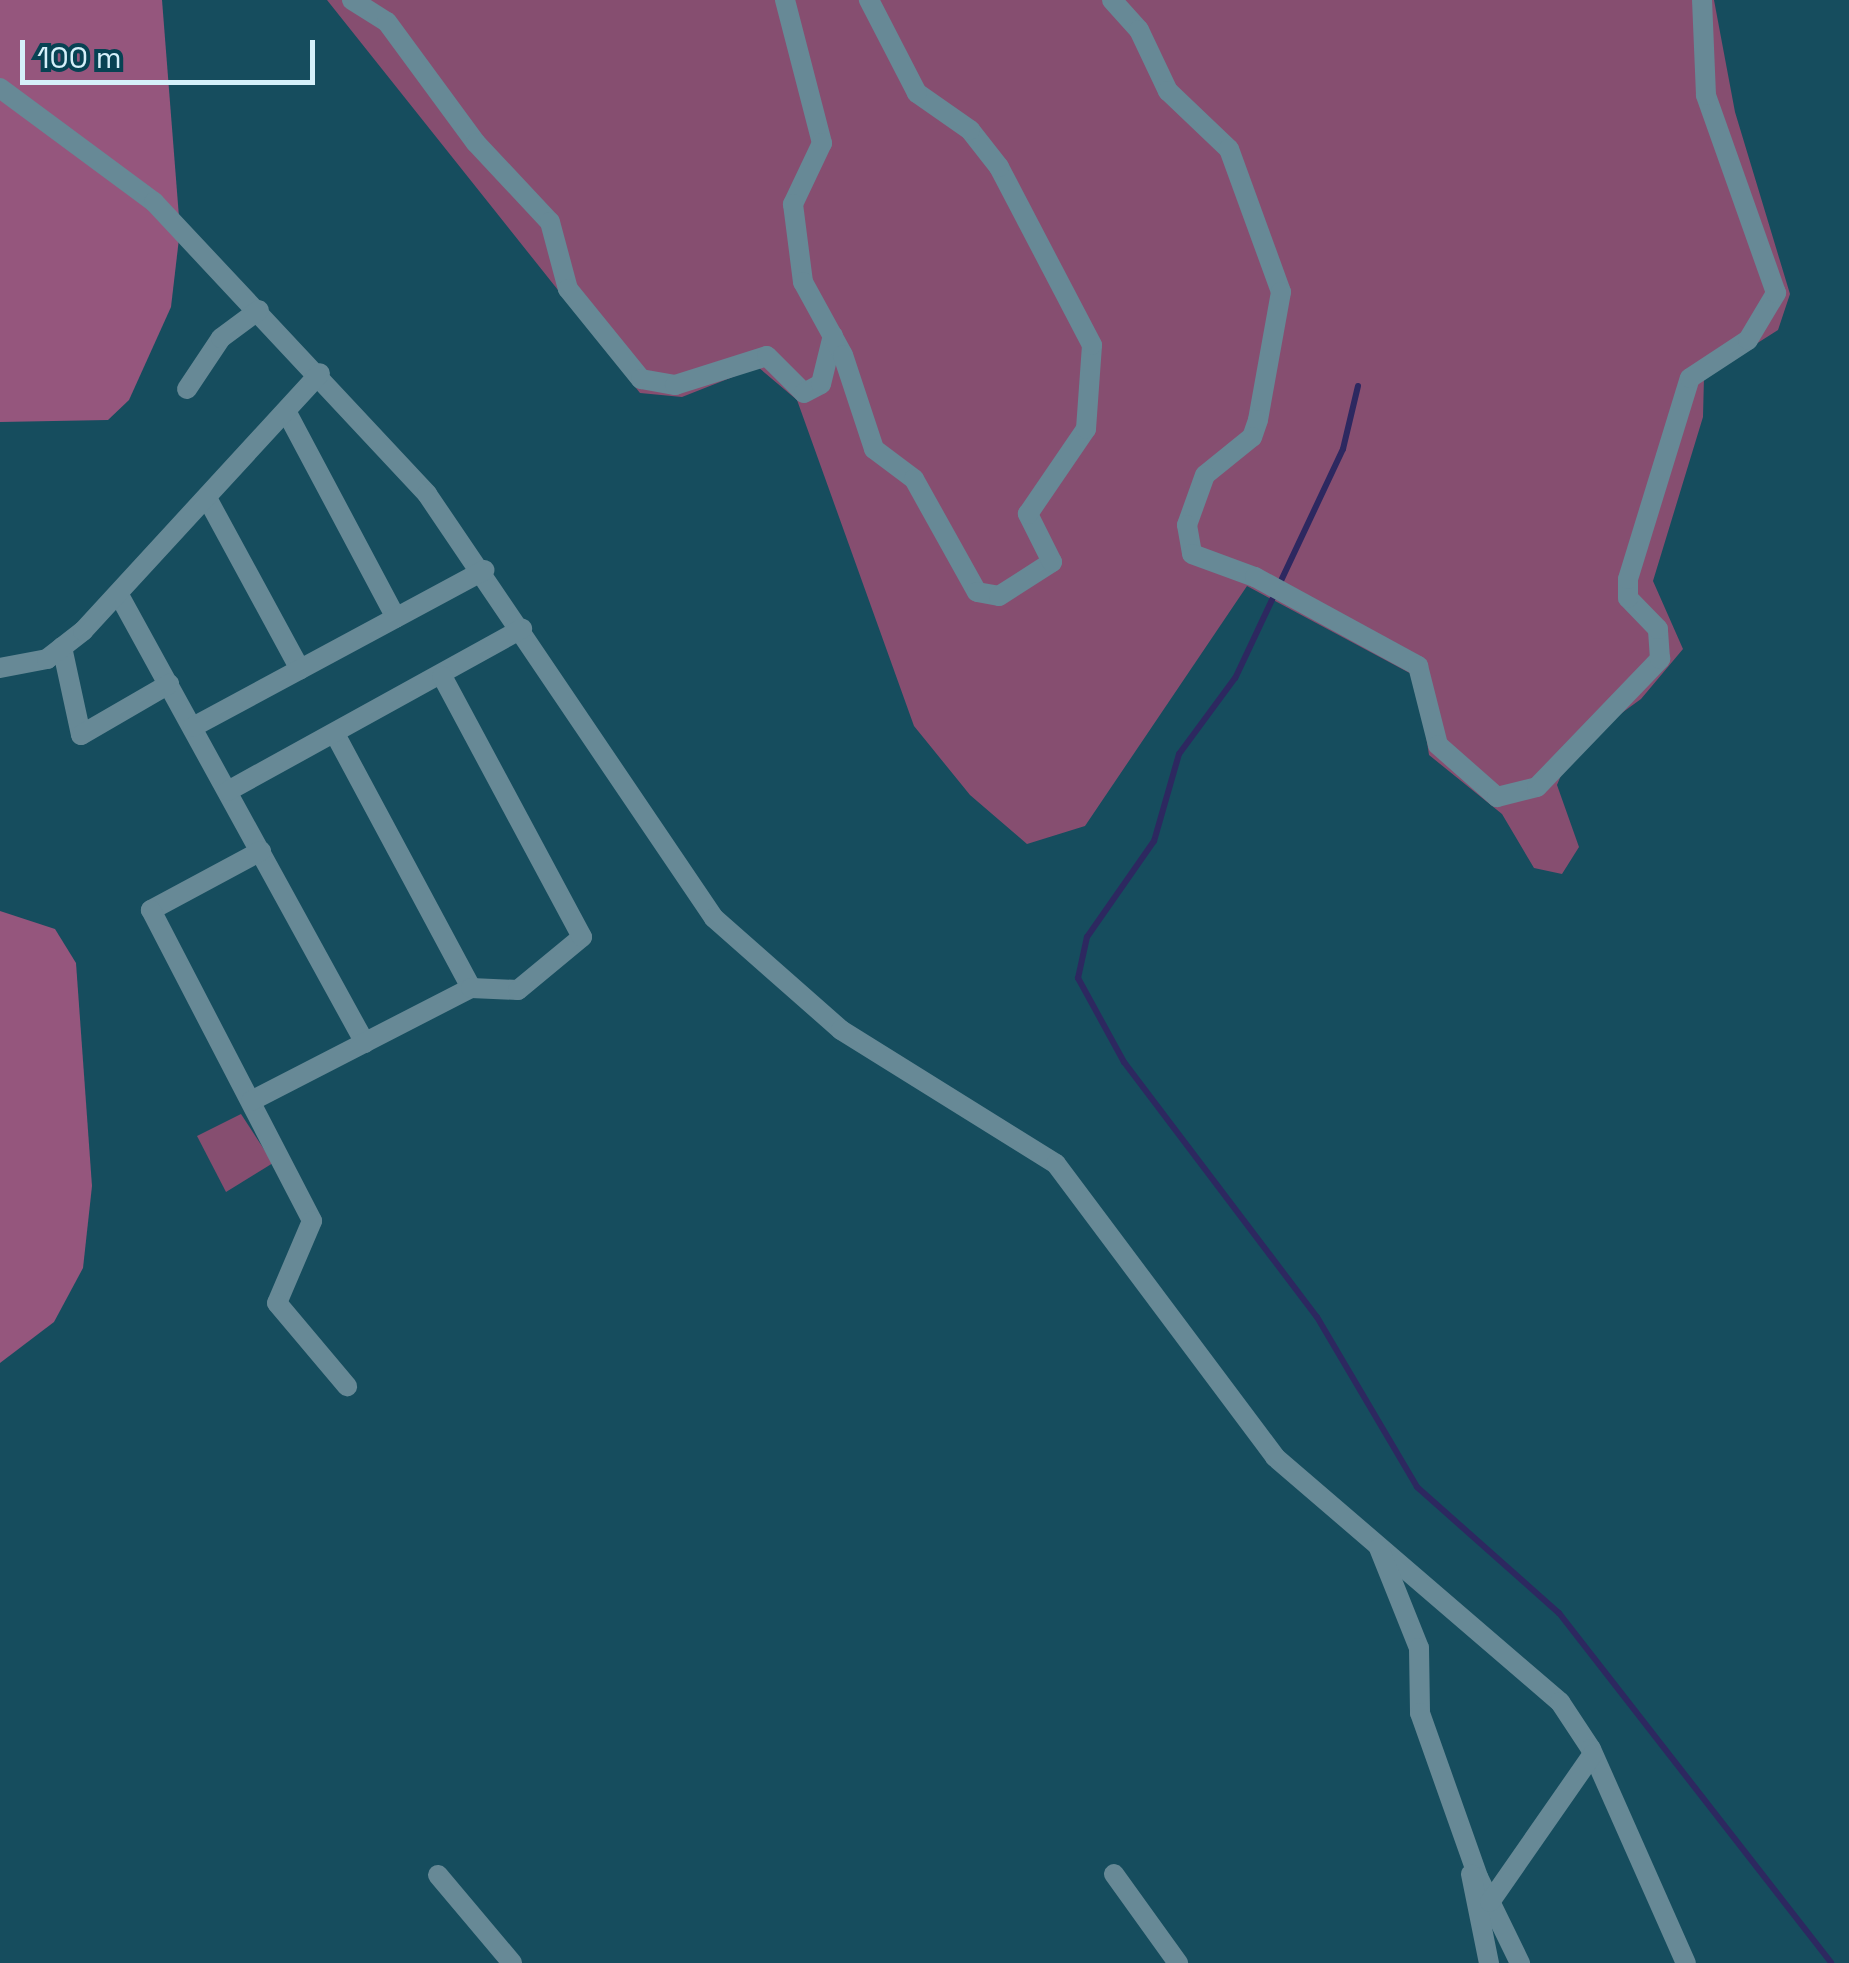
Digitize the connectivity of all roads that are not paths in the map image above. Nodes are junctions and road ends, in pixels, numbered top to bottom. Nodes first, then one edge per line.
1 (352, 0) edge
2 (785, 0) edge
3 (869, 0) edge
4 (1112, 0) edge
5 (1702, 0) edge
6 (0, 88) edge
7 (259, 310) junction
8 (833, 335) junction
9 (320, 374) junction
10 (188, 389) dead end
11 (286, 411) junction
12 (208, 498) junction
13 (484, 570) junction
14 (120, 595) junction
15 (396, 618) junction
16 (522, 629) junction
17 (62, 647) junction
18 (0, 668) edge
19 (300, 669) junction
20 (442, 676) junction
21 (169, 684) junction
22 (193, 727) junction
23 (335, 734) junction
24 (228, 791) junction
25 (261, 852) junction
26 (471, 988) junction
27 (365, 1043) junction
28 (251, 1101) junction
29 (347, 1386) dead end
30 (1377, 1544) junction
31 (1593, 1754) junction
32 (1472, 1852) junction
33 (1114, 1874) dead end
34 (438, 1875) dead end
35 (1490, 1902) junction
36 (512, 1963) edge
37 (1178, 1963) edge
38 (1488, 1963) edge
39 (1520, 1963) edge
40 (1686, 1963) edge

1 - 8 street
2 - 8 street
3 - 8 street
4 - 5 street
6 - 7 street
7 - 9 street
7 - 10 street
9 - 11 street
9 - 13 street
11 - 12 street
11 - 15 street
12 - 14 street
12 - 19 street
13 - 15 street
13 - 16 street
14 - 17 street
14 - 21 street
15 - 19 street
16 - 20 street
16 - 30 street
17 - 18 street
17 - 21 street
19 - 22 street
20 - 23 street
20 - 26 street
21 - 22 street
22 - 24 street
23 - 24 street
23 - 26 street
24 - 25 street
25 - 27 street
25 - 28 street
26 - 27 street
27 - 28 street
28 - 29 street
30 - 31 street
30 - 32 street
31 - 35 street
31 - 40 street
32 - 35 street
32 - 38 street
33 - 37 street
34 - 36 street
35 - 39 street

